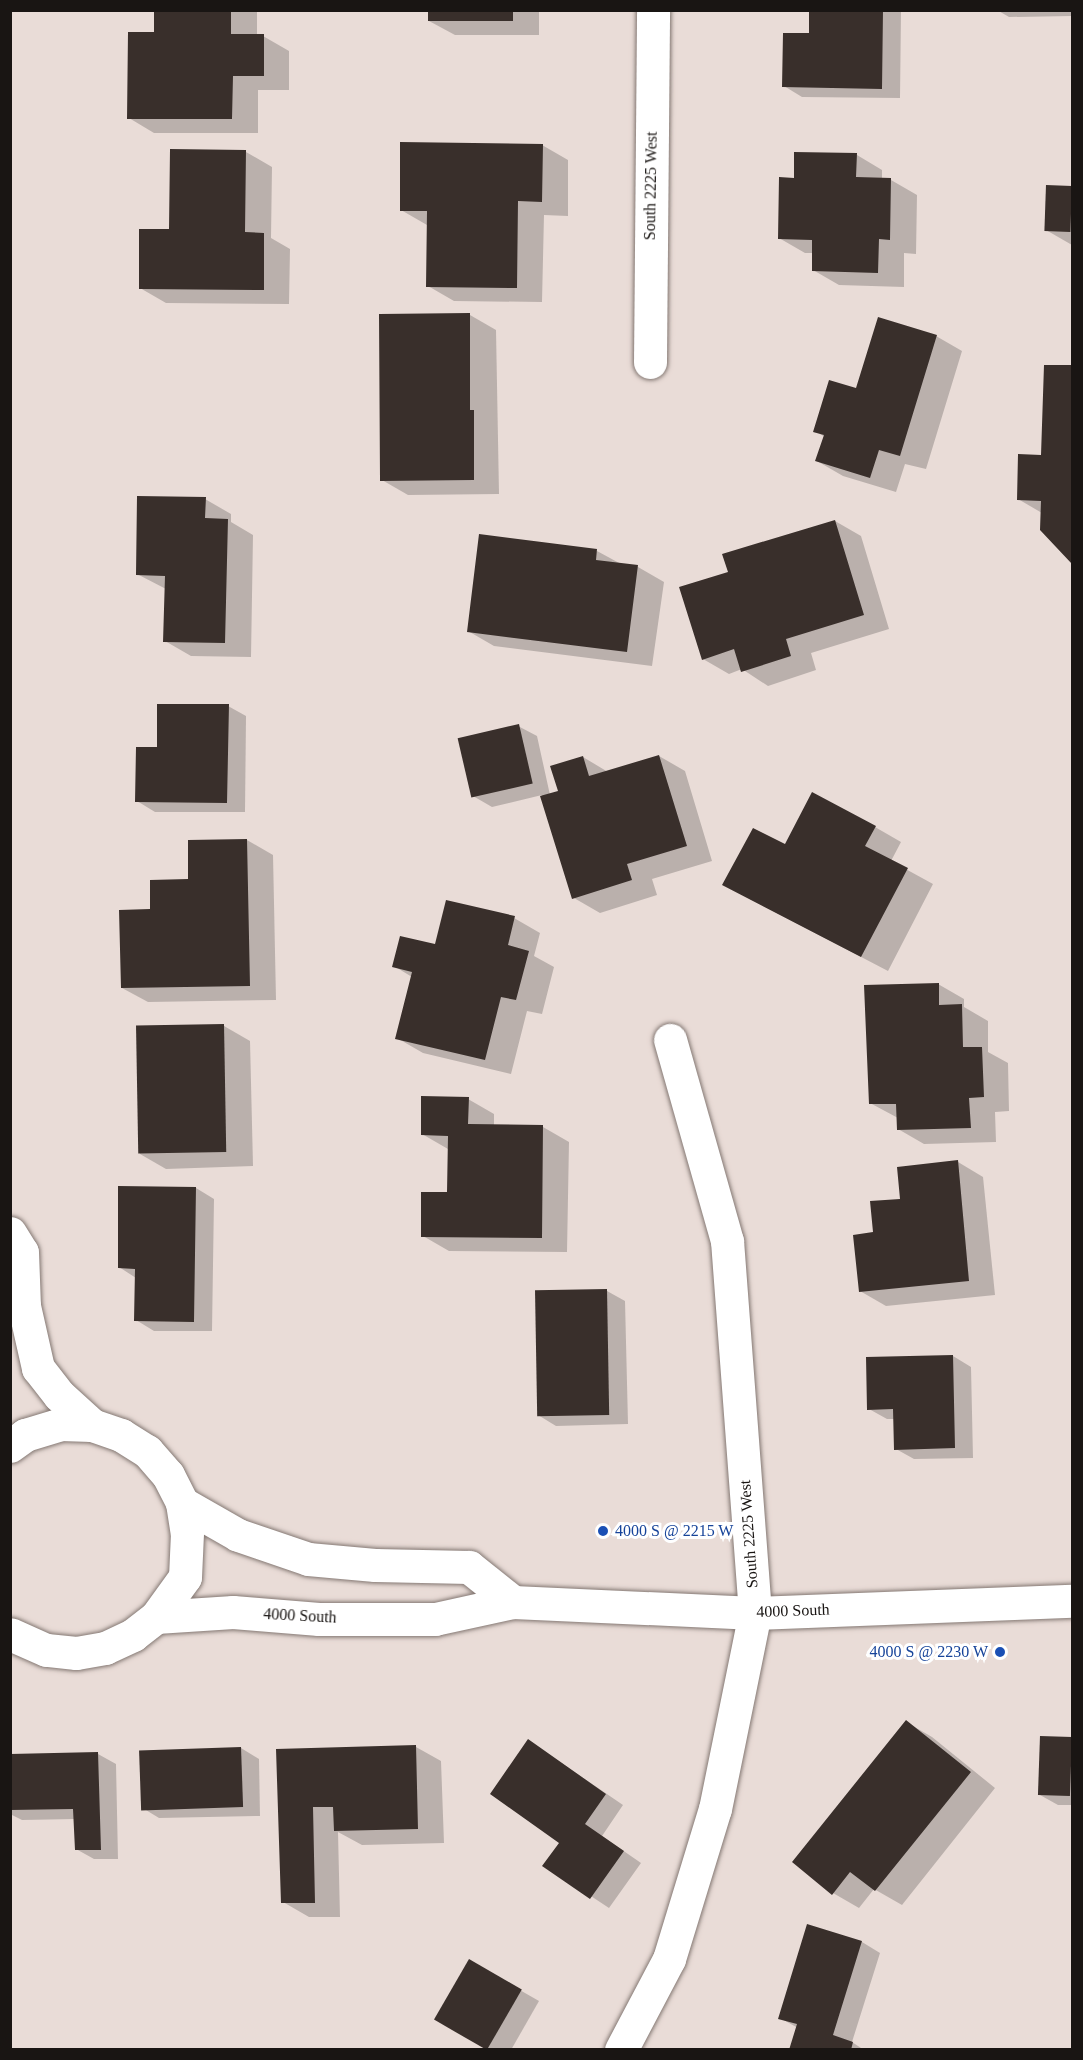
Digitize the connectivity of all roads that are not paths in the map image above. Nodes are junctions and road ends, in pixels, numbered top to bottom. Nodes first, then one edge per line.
1 (653, 10) edge
2 (650, 362) dead end
3 (670, 1040) dead end
4 (10, 1233) edge
5 (92, 1425) junction
6 (10, 1446) edge
7 (182, 1503) junction
8 (1072, 1601) edge
9 (513, 1602) junction
10 (755, 1613) junction
11 (156, 1617) junction
12 (10, 1634) edge
13 (621, 2049) edge

1 - 2 street, South 2225 West
3 - 10 street, South 2225 West
4 - 5 street
5 - 6 street
5 - 7 street
7 - 9 street
7 - 11 street
8 - 10 street, 4000 South
9 - 10 street, 4000 South
9 - 11 street, 4000 South
10 - 13 street, South 2225 West
11 - 12 street

